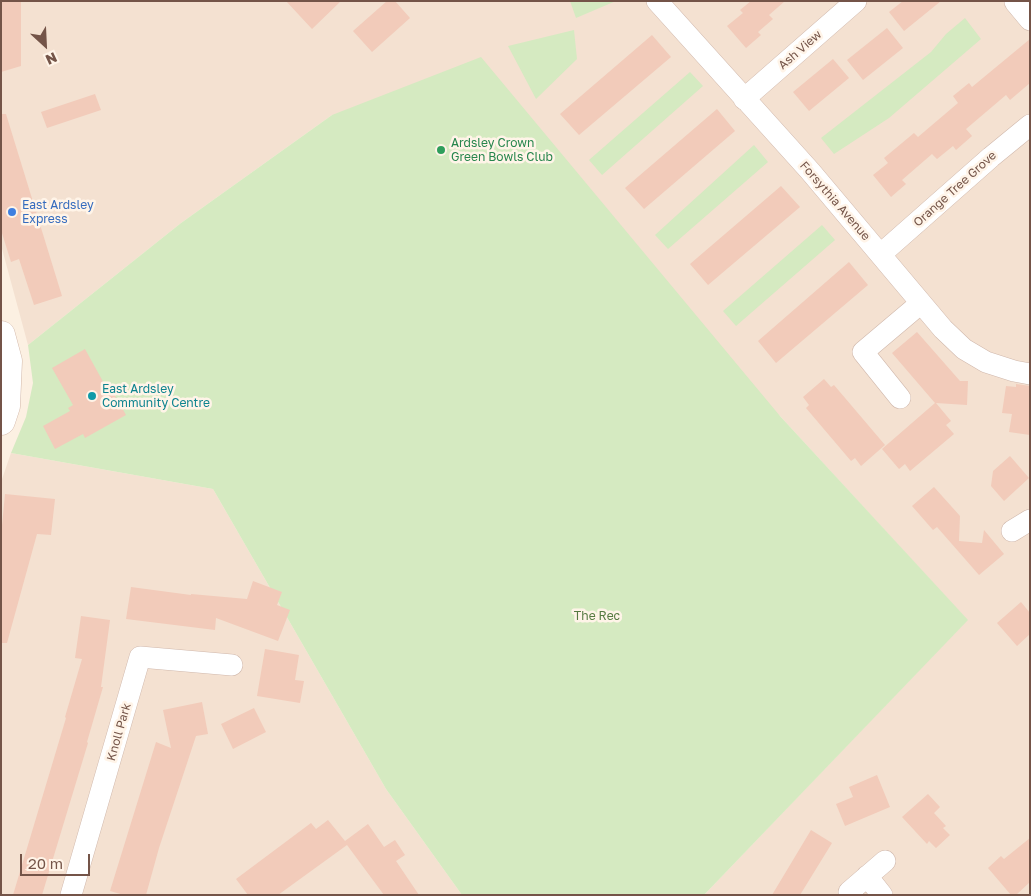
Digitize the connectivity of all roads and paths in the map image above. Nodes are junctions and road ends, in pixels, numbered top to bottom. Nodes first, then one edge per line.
1 (657, 1) edge
2 (856, 1) edge
3 (1015, 2) edge
4 (1030, 20) edge
5 (744, 99) junction
6 (1030, 125) edge
7 (881, 254) junction
8 (921, 303) junction
9 (1, 336) edge
10 (1030, 374) edge
11 (900, 398) dead end
12 (1, 421) edge
13 (1030, 520) edge
14 (1012, 531) dead end
15 (232, 665) dead end
16 (885, 861) dead end
17 (867, 876) junction
18 (849, 892) dead end
19 (71, 895) edge
20 (882, 895) edge

1 - 5 street, Forsythia Avenue
2 - 5 street, Ash View
3 - 4 street
5 - 7 street, Forsythia Avenue
6 - 7 street, Orange Tree Grove
7 - 8 street, Forsythia Avenue
8 - 10 street, Forsythia Avenue
8 - 11 street
9 - 12 street
13 - 14 street
15 - 19 street, Knoll Park
16 - 17 street
17 - 18 street
17 - 20 street

